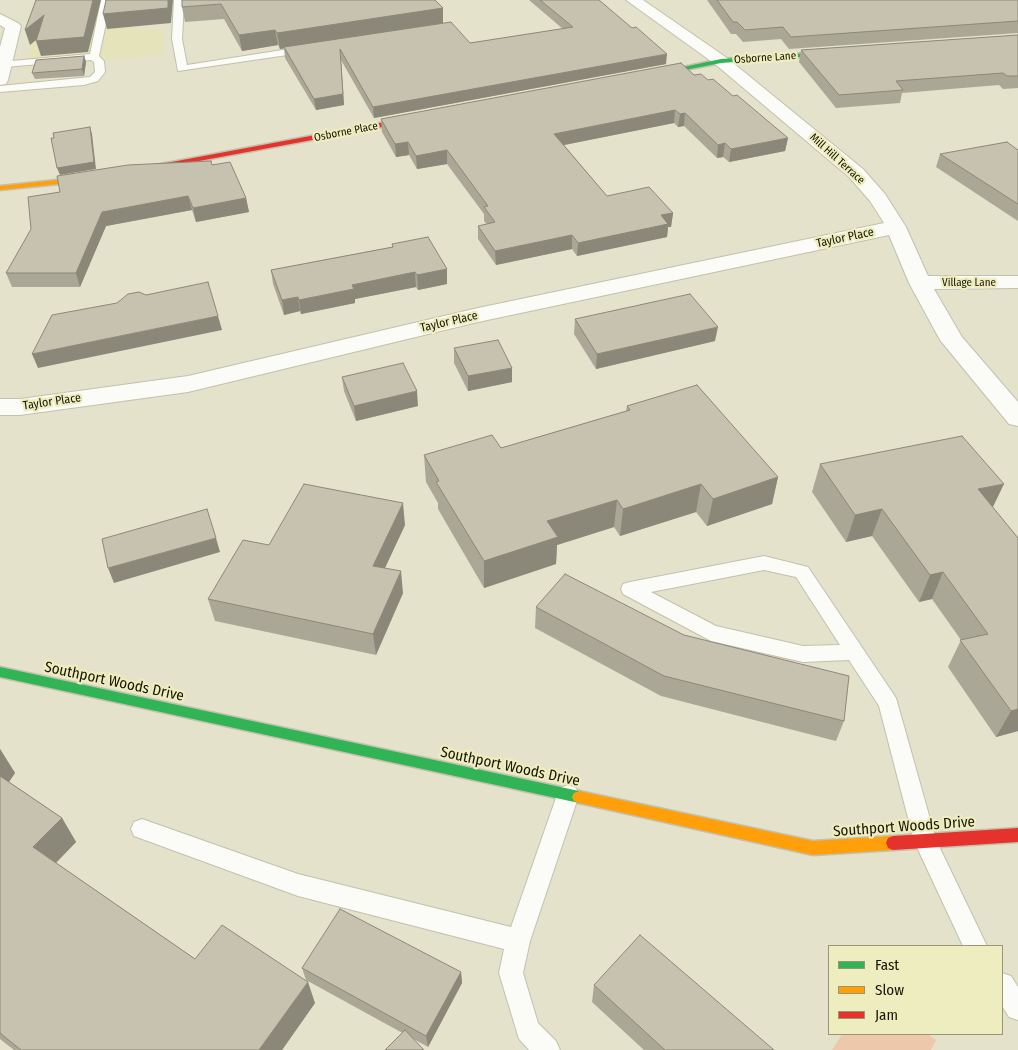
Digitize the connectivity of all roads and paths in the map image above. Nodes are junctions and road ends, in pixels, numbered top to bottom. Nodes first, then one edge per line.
1 (106, 0) edge
2 (179, 0) edge
3 (633, 0) edge
4 (0, 18) edge
5 (320, 48) edge
6 (850, 52) edge
7 (94, 57) junction
8 (721, 61) junction
9 (2, 64) edge
10 (634, 78) edge
11 (0, 89) edge
12 (429, 116) edge
13 (132, 171) edge
14 (104, 176) edge
15 (0, 188) edge
16 (896, 228) junction
17 (1018, 282) edge
18 (920, 283) junction
19 (0, 407) edge
20 (1018, 418) edge
21 (855, 652) junction
22 (0, 672) edge
23 (568, 795) junction
24 (142, 829) dead end
25 (1018, 835) edge
26 (925, 841) junction
27 (518, 941) junction
28 (975, 945) edge
29 (1003, 986) edge
30 (1018, 1008) edge
31 (547, 1050) edge

1 - 7 lane
2 - 5 lane
3 - 8 street, Mill Hill Terrace
4 - 9 street
6 - 8 street, Osborne Lane
7 - 9 lane
7 - 11 lane
8 - 10 street
8 - 16 street, Mill Hill Terrace
12 - 13 street, Osborne Place
14 - 15 street
16 - 18 street, Mill Hill Terrace
16 - 19 street, Taylor Place
17 - 18 street, Village Lane
18 - 20 street, Mill Hill Terrace
21 - 21 lane
21 - 26 lane
22 - 23 street, Southport Woods Drive
23 - 26 street, Southport Woods Drive
23 - 27 lane
24 - 27 lane
25 - 26 street, Southport Woods Drive
26 - 28 lane
27 - 31 lane
29 - 30 lane

